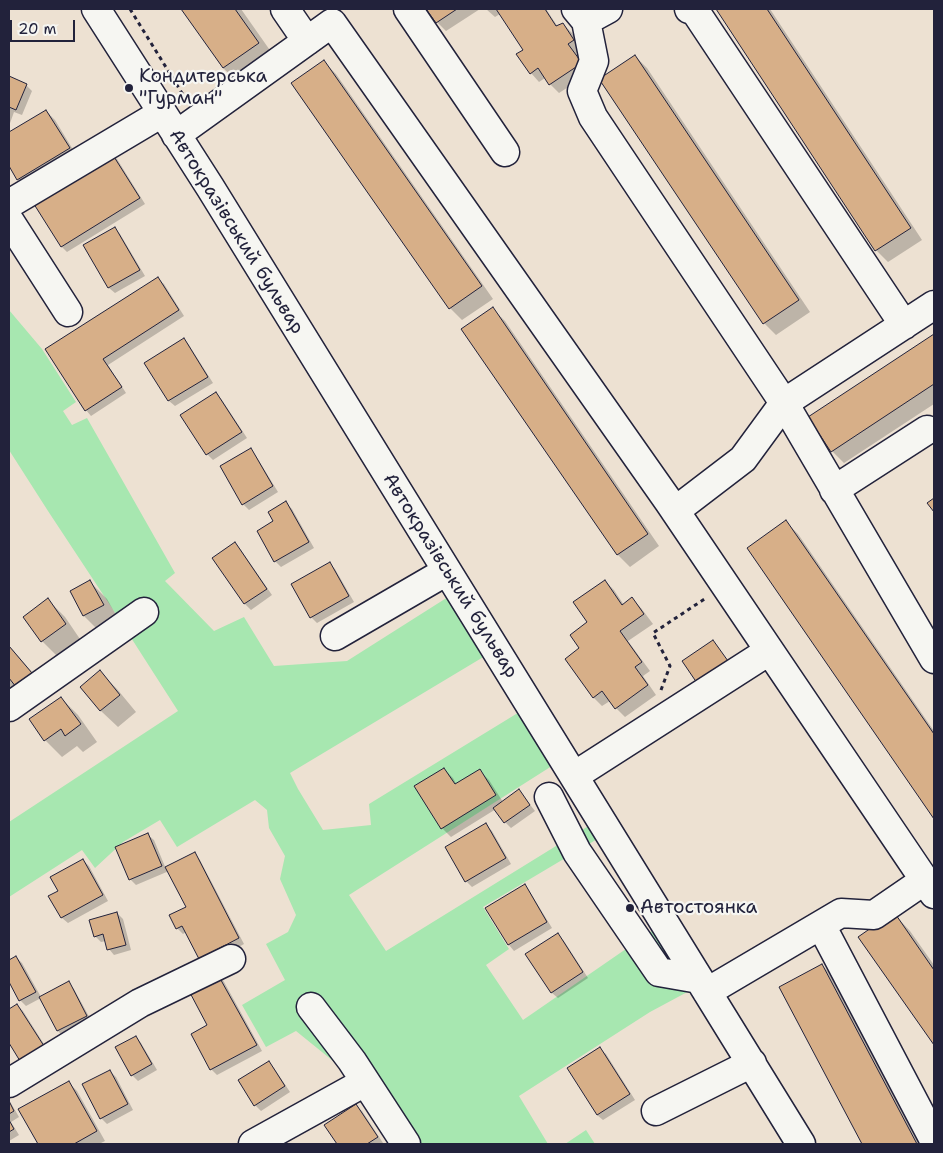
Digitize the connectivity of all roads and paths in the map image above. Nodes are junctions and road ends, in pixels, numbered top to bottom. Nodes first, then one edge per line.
1 (96, 9) edge
2 (286, 9) edge
3 (408, 9) edge
4 (689, 9) edge
5 (590, 13) edge
6 (338, 16) edge
7 (307, 41) junction
8 (162, 112) junction
9 (176, 135) junction
10 (505, 152) dead end
11 (9, 204) edge
12 (9, 220) edge
13 (934, 305) edge
14 (68, 312) dead end
15 (904, 325) junction
16 (784, 403) junction
17 (927, 430) dead end
18 (834, 490) junction
19 (675, 512) junction
20 (447, 571) junction
21 (725, 585) junction
22 (144, 612) dead end
23 (335, 636) dead end
24 (769, 651) junction
25 (934, 658) edge
26 (659, 694) dead end
27 (9, 707) edge
28 (574, 776) junction
29 (549, 797) dead end
30 (929, 887) edge
31 (821, 925) junction
32 (231, 960) dead end
33 (703, 986) junction
34 (311, 1008) dead end
35 (752, 1063) junction
36 (365, 1082) junction
37 (9, 1083) edge
38 (656, 1111) dead end
39 (934, 1140) edge
40 (253, 1144) edge
41 (406, 1144) edge
42 (802, 1144) edge

1 - 8 street, Автокразівський бульвар
2 - 7 street
3 - 10 street
4 - 15 street
5 - 16 street
6 - 7 street
6 - 19 street
7 - 9 street
8 - 9 street, Автокразівський бульвар
8 - 11 street
9 - 20 street, Автокразівський бульвар
12 - 14 street
13 - 15 street
15 - 16 street
16 - 18 street
16 - 19 street
17 - 18 street
18 - 25 street
19 - 21 street
20 - 23 street
20 - 28 street, Автокразівський бульвар
21 - 24 street
21 - 26 path
22 - 27 street
24 - 28 street
24 - 30 street
28 - 33 street, Автокразівський бульвар
29 - 33 street
30 - 31 street
31 - 33 street
31 - 39 street
32 - 37 street
33 - 35 street, Автокразівський бульвар
34 - 36 street
35 - 38 street
35 - 42 street, Автокразівський бульвар
36 - 40 street
36 - 41 street

